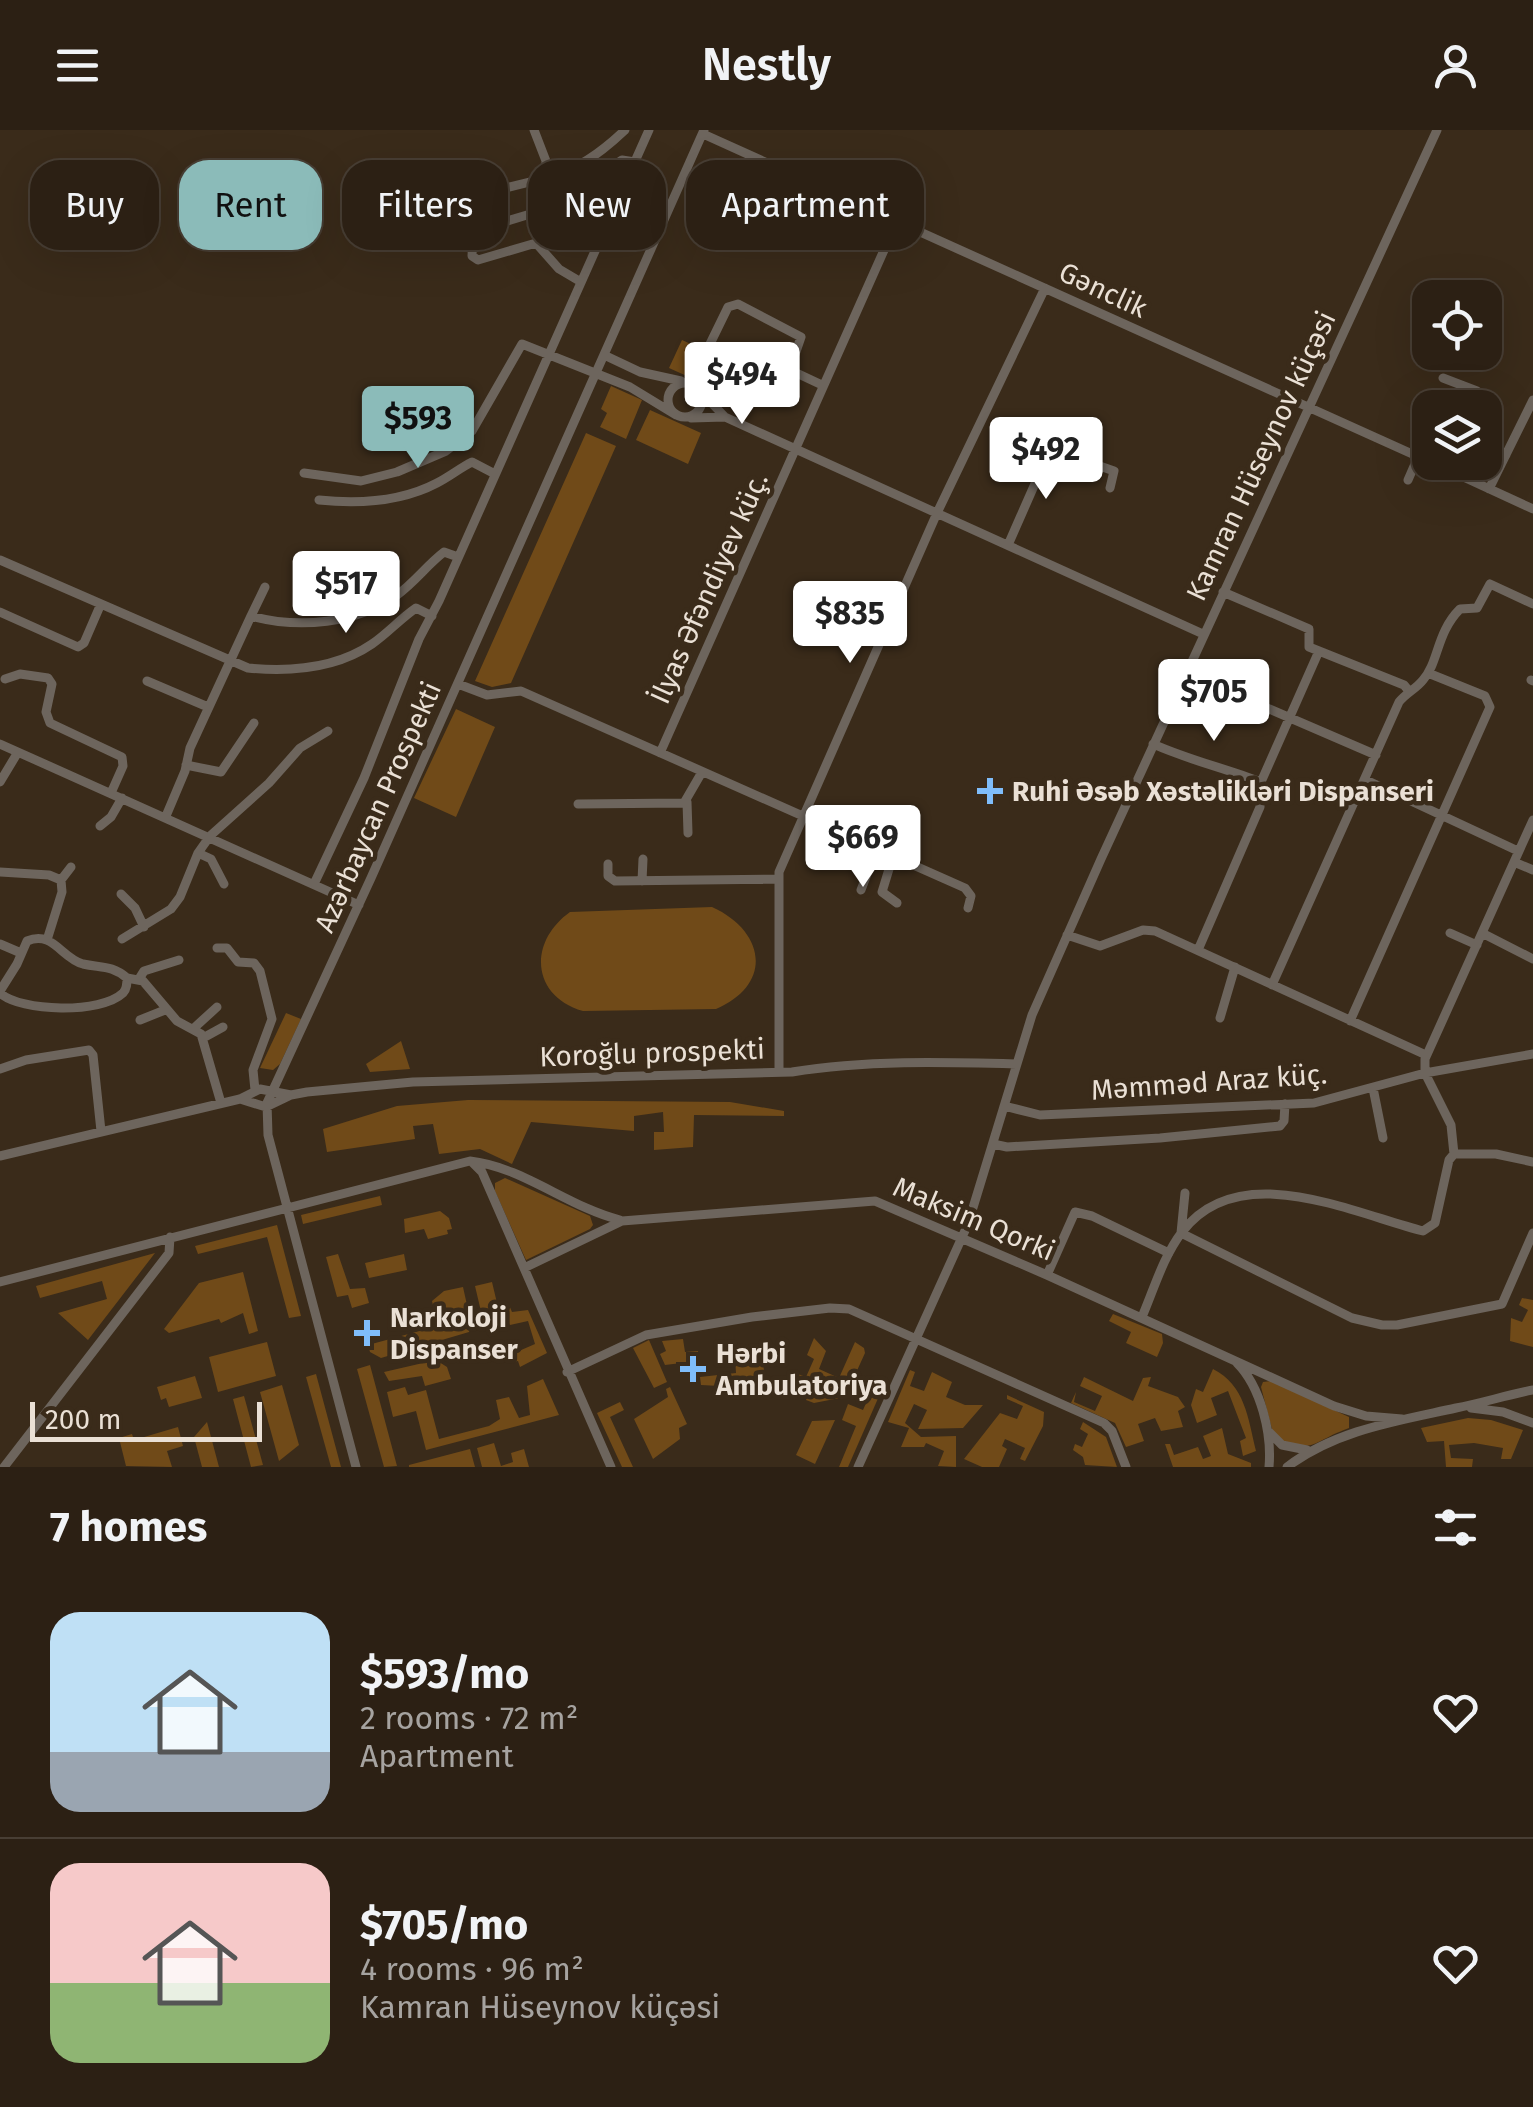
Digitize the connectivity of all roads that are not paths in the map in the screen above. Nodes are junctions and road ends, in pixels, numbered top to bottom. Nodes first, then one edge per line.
1 (534, 130) edge
2 (625, 130) edge
3 (649, 130) edge
4 (1437, 130) edge
5 (704, 132) edge
6 (546, 160) edge
7 (584, 160) edge
8 (635, 160) edge
9 (765, 160) edge
10 (924, 233) edge
11 (528, 245) edge
12 (472, 250) edge
13 (542, 250) edge
14 (594, 250) edge
15 (884, 250) edge
16 (580, 282) junction
17 (1045, 288) junction
18 (709, 346) dead end
19 (549, 355) junction
20 (604, 355) junction
21 (773, 362) dead end
22 (790, 369) junction
23 (596, 374) junction
24 (1443, 378) dead end
25 (688, 383) junction
26 (822, 385) junction
27 (698, 390) junction
28 (1473, 390) edge
29 (1533, 400) edge
30 (1308, 408) junction
31 (679, 416) junction
32 (725, 418) junction
33 (1097, 447) dead end
34 (795, 448) junction
35 (1502, 452) edge
36 (1412, 454) edge
37 (1506, 455) junction
38 (1094, 464) junction
39 (1412, 471) edge
40 (304, 473) dead end
41 (495, 474) junction
42 (1408, 480) dead end
43 (1474, 480) edge
44 (1110, 488) dead end
45 (1489, 489) junction
46 (318, 500) dead end
47 (1533, 510) edge
48 (938, 513) junction
49 (1008, 545) junction
50 (458, 557) junction
51 (0, 560) edge
52 (341, 576) dead end
53 (265, 587) dead end
54 (1223, 592) junction
55 (1533, 604) edge
56 (100, 606) junction
57 (0, 612) edge
58 (252, 616) junction
59 (432, 616) junction
60 (337, 619) junction
61 (1204, 634) junction
62 (1319, 651) junction
63 (228, 662) junction
64 (1186, 672) junction
65 (1428, 672) junction
66 (5, 679) dead end
67 (147, 681) dead end
68 (458, 684) junction
69 (1409, 691) junction
70 (208, 707) junction
71 (1290, 718) junction
72 (254, 723) dead end
73 (328, 731) dead end
74 (0, 744) edge
75 (1153, 744) junction
76 (18, 752) junction
77 (660, 753) junction
78 (1376, 755) junction
79 (186, 765) junction
80 (702, 772) junction
81 (1366, 780) junction
82 (0, 782) edge
83 (1261, 782) junction
84 (111, 793) junction
85 (122, 798) junction
86 (687, 802) junction
87 (578, 804) dead end
88 (166, 816) junction
89 (803, 816) junction
90 (1442, 817) junction
91 (1533, 820) edge
92 (100, 826) dead end
93 (688, 833) dead end
94 (210, 836) junction
95 (878, 848) junction
96 (198, 853) junction
97 (894, 856) junction
98 (1516, 857) junction
99 (642, 859) dead end
100 (608, 864) dead end
101 (71, 867) dead end
102 (1533, 870) edge
103 (0, 872) edge
104 (778, 879) junction
105 (62, 880) junction
106 (642, 881) junction
107 (224, 884) dead end
108 (314, 884) junction
109 (861, 890) dead end
110 (120, 894) dead end
111 (897, 903) dead end
112 (359, 905) junction
113 (968, 908) dead end
114 (144, 927) junction
115 (1450, 933) dead end
116 (1482, 933) junction
117 (1068, 935) junction
118 (122, 939) dead end
119 (47, 940) junction
120 (0, 944) edge
121 (1477, 945) junction
122 (217, 948) dead end
123 (1198, 950) junction
124 (22, 953) junction
125 (1533, 959) edge
126 (179, 960) dead end
127 (1235, 968) junction
128 (133, 979) junction
129 (1272, 984) junction
130 (0, 992) edge
131 (217, 1008) dead end
132 (165, 1010) junction
133 (1220, 1018) dead end
134 (140, 1020) dead end
135 (1350, 1021) junction
136 (223, 1027) dead end
137 (194, 1028) junction
138 (203, 1038) junction
139 (1426, 1054) junction
140 (1533, 1054) edge
141 (1016, 1064) junction
142 (0, 1069) edge
143 (778, 1072) junction
144 (1424, 1073) junction
145 (1373, 1088) junction
146 (255, 1090) junction
147 (273, 1091) junction
148 (290, 1095) junction
149 (240, 1098) junction
150 (221, 1103) junction
151 (1285, 1104) junction
152 (1004, 1106) junction
153 (266, 1107) junction
154 (101, 1131) junction
155 (1383, 1138) dead end
156 (992, 1144) junction
157 (1454, 1154) junction
158 (0, 1156) edge
159 (470, 1161) junction
160 (1533, 1162) edge
161 (510, 1172) junction
162 (490, 1193) junction
163 (1185, 1193) dead end
164 (286, 1208) junction
165 (589, 1210) junction
166 (622, 1221) junction
167 (1182, 1233) junction
168 (1533, 1233) edge
169 (591, 1235) junction
170 (170, 1237) junction
171 (962, 1238) junction
172 (1170, 1253) junction
173 (524, 1268) junction
174 (1047, 1274) junction
175 (0, 1282) edge
176 (1142, 1317) junction
177 (916, 1339) junction
178 (1231, 1358) junction
179 (567, 1372) junction
180 (1274, 1378) junction
181 (1533, 1390) edge
182 (1257, 1395) junction
183 (1458, 1408) junction
184 (1350, 1412) junction
185 (1402, 1419) junction
186 (1264, 1420) junction
187 (1533, 1423) edge
188 (1347, 1435) junction
189 (1311, 1450) junction
190 (4, 1467) edge
191 (356, 1467) edge
192 (612, 1467) edge
193 (858, 1467) edge
194 (1126, 1467) edge
195 (1269, 1467) edge
196 (1287, 1467) edge

1 - 6 street
2 - 7 street
3 - 8 street
4 - 30 street, Kamran Hüseynov küçəsi
5 - 9 street, Gənclik
5 - 20 street, Azərbaycan Prospekti
10 - 17 street, Gənclik
11 - 12 street
13 - 16 street
14 - 16 street
15 - 26 street, İlyas Əfəndiyev küç.
16 - 19 street
17 - 30 street, Gənclik
17 - 48 street
18 - 22 street
19 - 23 street
19 - 40 street
19 - 41 street
20 - 23 street, Azərbaycan Prospekti
20 - 25 street
21 - 22 street
22 - 26 street
23 - 31 street
23 - 68 street, Azərbaycan Prospekti
24 - 28 street
25 - 27 street
25 - 31 street
26 - 34 street, İlyas Əfəndiyev küç.
27 - 31 street
27 - 32 street
29 - 37 street
30 - 36 street, Gənclik
30 - 54 street, Kamran Hüseynov küçəsi
31 - 32 street
32 - 34 street
33 - 38 street
34 - 48 street
34 - 77 street, İlyas Əfəndiyev küç.
35 - 37 street
37 - 45 street
38 - 44 street
38 - 49 street
39 - 42 street
41 - 46 street
41 - 50 street
43 - 45 street, Gənclik
45 - 47 street, Gənclik
48 - 49 street
48 - 89 street
49 - 61 street
50 - 59 street
50 - 60 street
51 - 56 street
52 - 60 street
53 - 58 street
54 - 61 street, Kamran Hüseynov küçəsi
54 - 62 street
55 - 65 street
56 - 57 street
56 - 63 street
58 - 60 street
58 - 63 street
59 - 63 street
59 - 108 street
61 - 64 street, Kamran Hüseynov küçəsi
62 - 69 street
62 - 71 street
63 - 70 street
64 - 71 street
64 - 75 street, Kamran Hüseynov küçəsi
65 - 69 street
65 - 90 street
66 - 84 street
67 - 70 street
68 - 77 street
68 - 112 street, Azərbaycan Prospekti
69 - 78 street
70 - 79 street
71 - 78 street
71 - 83 street
72 - 79 street
73 - 94 street
74 - 76 street
75 - 83 street
75 - 117 street, Kamran Hüseynov küçəsi
76 - 82 street
76 - 84 street
77 - 80 street
78 - 81 street
79 - 88 street
80 - 86 street
80 - 89 street
81 - 90 street
81 - 129 street
83 - 123 street
84 - 85 street
85 - 88 street
85 - 92 street
86 - 87 street
86 - 93 street
88 - 94 street
89 - 95 street
89 - 104 street
90 - 98 street
90 - 135 street
91 - 98 street
94 - 96 street
94 - 108 street
95 - 97 street
95 - 109 street
96 - 107 street
96 - 114 street
97 - 111 street
97 - 113 street
98 - 102 street
98 - 116 street
99 - 106 street
100 - 106 street
101 - 105 street
103 - 105 street
104 - 106 street
104 - 143 street
105 - 119 street
108 - 112 street
110 - 114 street
112 - 147 street, Azərbaycan Prospekti
114 - 118 street
115 - 121 street
116 - 121 street
116 - 125 street
117 - 123 street
117 - 141 street, Kamran Hüseynov küçəsi
119 - 124 street
119 - 128 street
120 - 124 street
121 - 139 street
122 - 146 street
123 - 127 street
124 - 130 street
126 - 128 street
127 - 129 street
127 - 133 street
128 - 130 street
128 - 132 street
129 - 135 street
131 - 137 street
132 - 134 street
132 - 137 street
135 - 139 street
136 - 138 street
137 - 138 street
138 - 150 street
139 - 144 street
140 - 144 street, Məmməd Araz küç.
141 - 143 street, Koroğlu prospekti
141 - 152 street, Kamran Hüseynov küçəsi
142 - 154 street
143 - 148 street, Koroğlu prospekti
144 - 145 street, Məmməd Araz küç.
144 - 157 street
145 - 151 street, Məmməd Araz küç.
145 - 155 street
146 - 147 street
146 - 149 street
147 - 148 street
147 - 153 street, Azərbaycan Prospekti
148 - 153 street
149 - 150 street
149 - 153 street
150 - 154 street
151 - 152 street, Məmməd Araz küç.
151 - 156 street
152 - 156 street, Kamran Hüseynov küçəsi
153 - 164 street
154 - 158 street
156 - 171 street, Kamran Hüseynov küçəsi
157 - 160 street
157 - 167 street
159 - 161 street
159 - 162 street
159 - 164 street
161 - 162 street
161 - 165 street
162 - 173 street
163 - 167 street
164 - 170 street
164 - 191 street
165 - 166 street
165 - 169 street
166 - 169 street
166 - 171 street, Maksim Qorki
167 - 168 street
167 - 172 street
169 - 173 street
170 - 175 street
170 - 190 street
171 - 174 street, Maksim Qorki
171 - 177 street, Kamran Hüseynov küçəsi
172 - 174 street
172 - 176 street
173 - 179 street
174 - 176 street, Maksim Qorki
176 - 178 street, Maksim Qorki
177 - 179 street
177 - 193 street, Kamran Hüseynov küçəsi
177 - 194 street
178 - 180 street, Maksim Qorki
178 - 182 street
179 - 192 street
180 - 182 street
180 - 184 street, Maksim Qorki
181 - 183 street
182 - 186 street
183 - 185 street
183 - 187 street
184 - 185 street, Maksim Qorki
184 - 188 street
185 - 188 street
186 - 189 street
186 - 195 street
188 - 189 street
189 - 196 street

